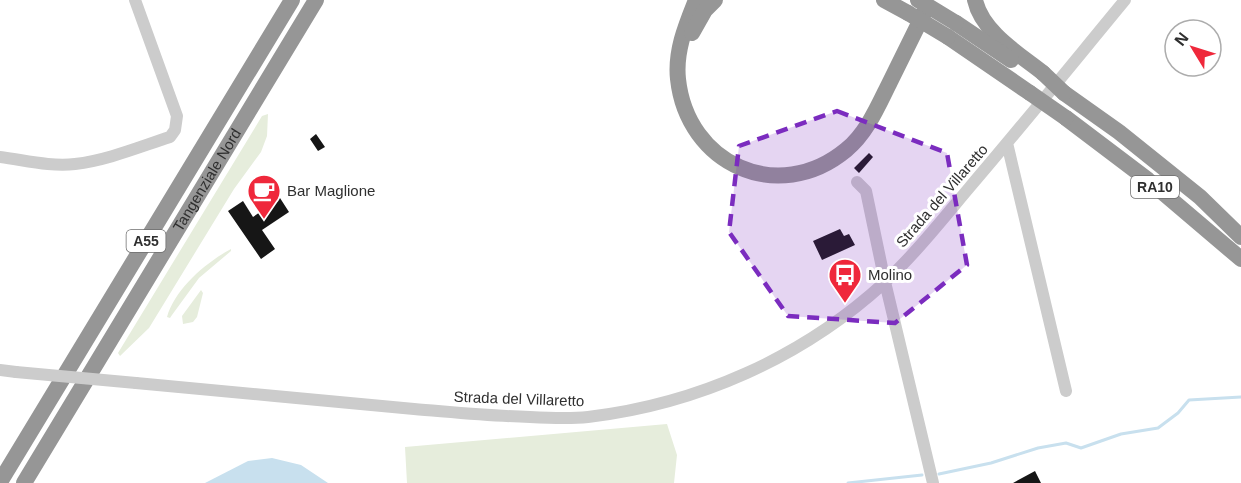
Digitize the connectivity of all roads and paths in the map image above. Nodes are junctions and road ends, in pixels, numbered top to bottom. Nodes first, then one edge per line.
1 (135, 0) edge
2 (292, 0) edge
3 (316, 0) edge
4 (696, 0) edge
5 (715, 0) edge
6 (879, 0) edge
7 (930, 0) edge
8 (975, 0) edge
9 (1125, 0) edge
10 (902, 5) edge
11 (952, 30) junction
12 (1042, 75) junction
13 (680, 89) junction
14 (1007, 143) junction
15 (0, 157) edge
16 (857, 182) dead end
17 (1241, 237) edge
18 (1241, 260) edge
19 (885, 282) junction
20 (0, 370) edge
21 (1066, 391) dead end
22 (0, 482) edge
23 (24, 483) edge
24 (933, 483) edge

1 - 15 street
2 - 22 highway, Tangenziale Nord / A55
3 - 23 highway, Tangenziale Nord / A55
4 - 13 highway
5 - 13 highway
6 - 10 highway
7 - 13 highway
8 - 12 highway
9 - 14 street, Strada del Villaretto
10 - 11 highway, RA10, bridge
11 - 12 highway, RA10
11 - 18 highway, RA10, bridge
12 - 17 highway, RA10, bridge
14 - 19 street, Strada del Villaretto
14 - 21 street
16 - 19 street
19 - 20 street, Strada del Villaretto, bridge
19 - 24 street

